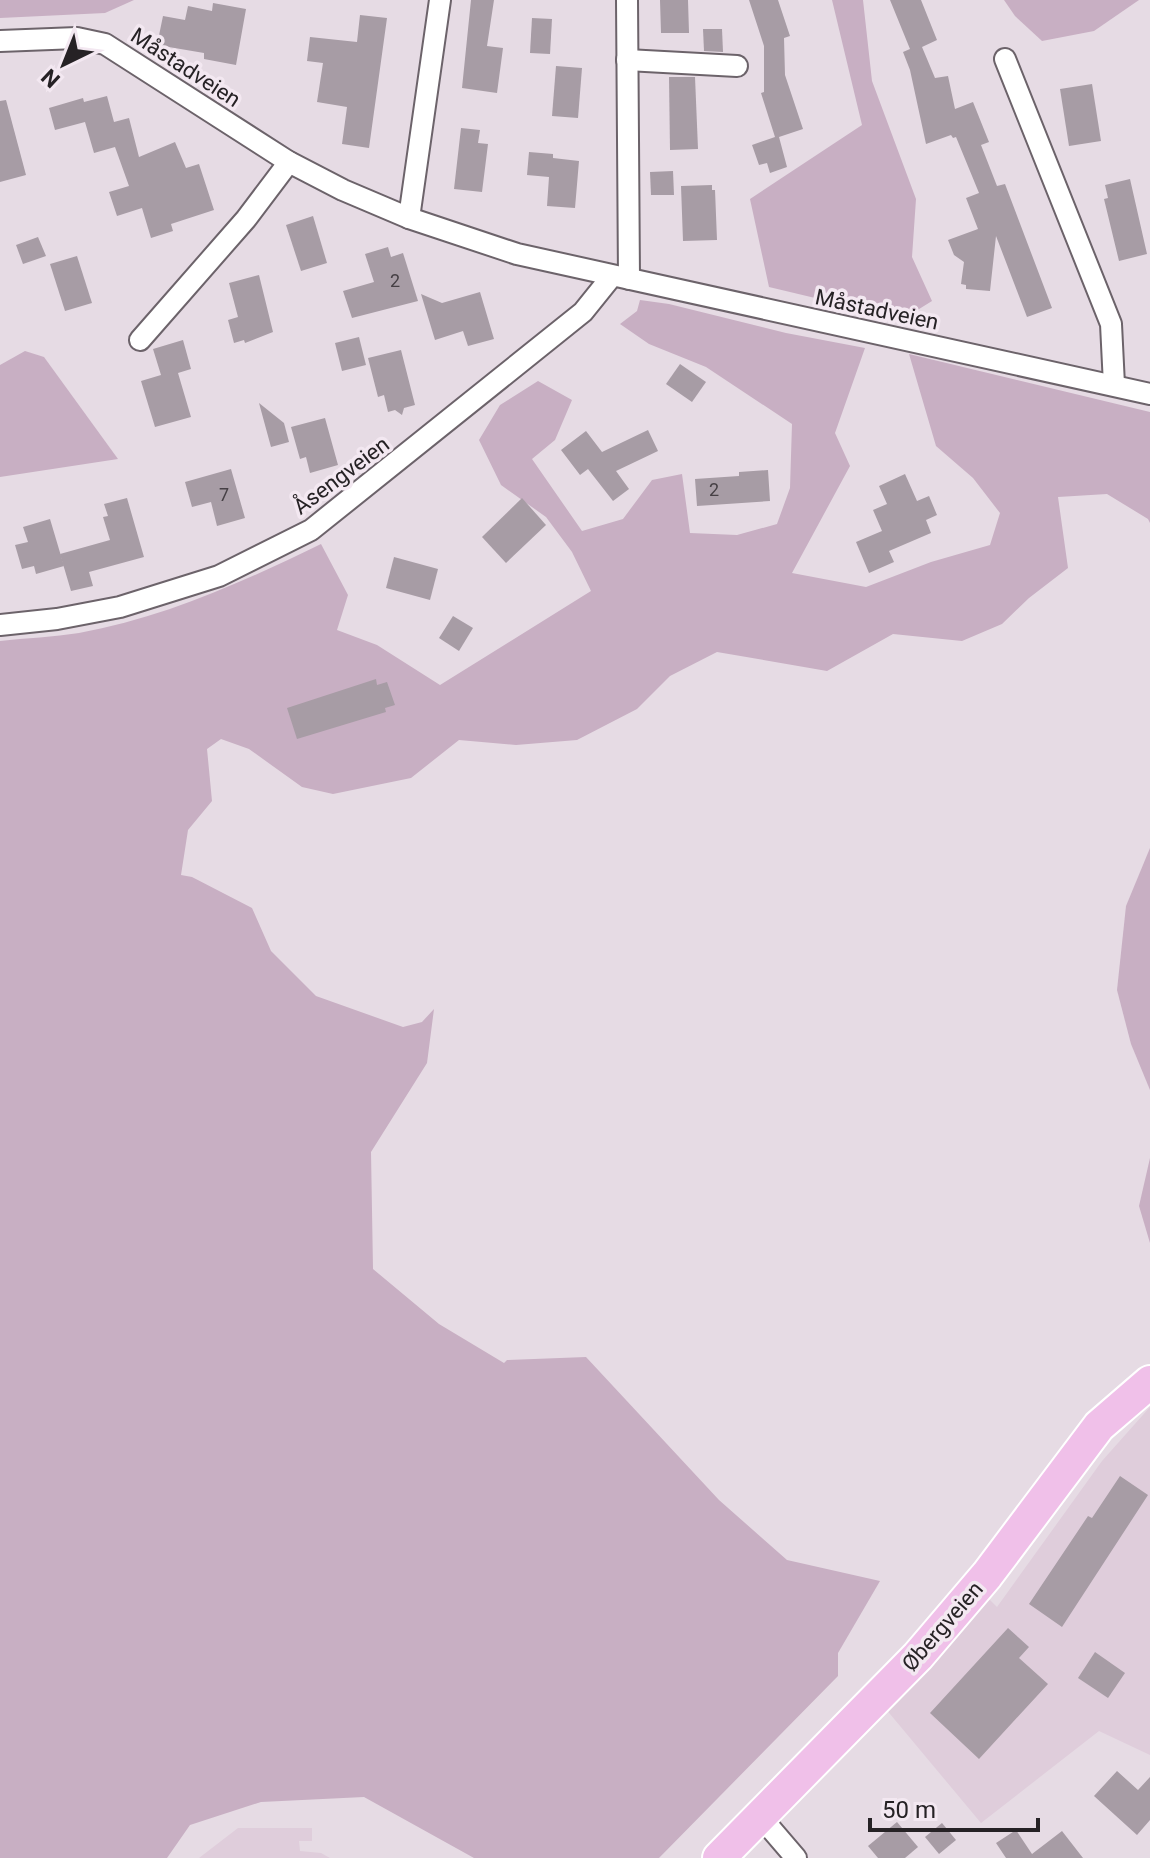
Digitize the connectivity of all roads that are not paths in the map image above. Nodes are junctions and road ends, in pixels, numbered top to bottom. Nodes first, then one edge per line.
1 (440, 0) edge
2 (627, 0) edge
3 (0, 41) edge
4 (1005, 59) dead end
5 (627, 60) junction
6 (737, 66) dead end
7 (289, 162) junction
8 (409, 218) junction
9 (621, 278) junction
10 (140, 340) dead end
11 (1114, 385) junction
12 (1150, 394) edge
13 (0, 625) edge
14 (1150, 1382) edge
15 (760, 1816) junction
16 (719, 1858) edge
17 (796, 1858) edge

1 - 8 street
2 - 5 street
3 - 7 street, Måstadveien
4 - 11 street
5 - 6 street
5 - 9 street
7 - 8 street, Måstadveien
7 - 10 street
8 - 9 street, Måstadveien
9 - 11 street, Måstadveien
9 - 13 street, Åsengveien
11 - 12 street, Måstadveien
14 - 15 main road, Øbergveien
15 - 16 main road, Øbergveien
15 - 17 street

